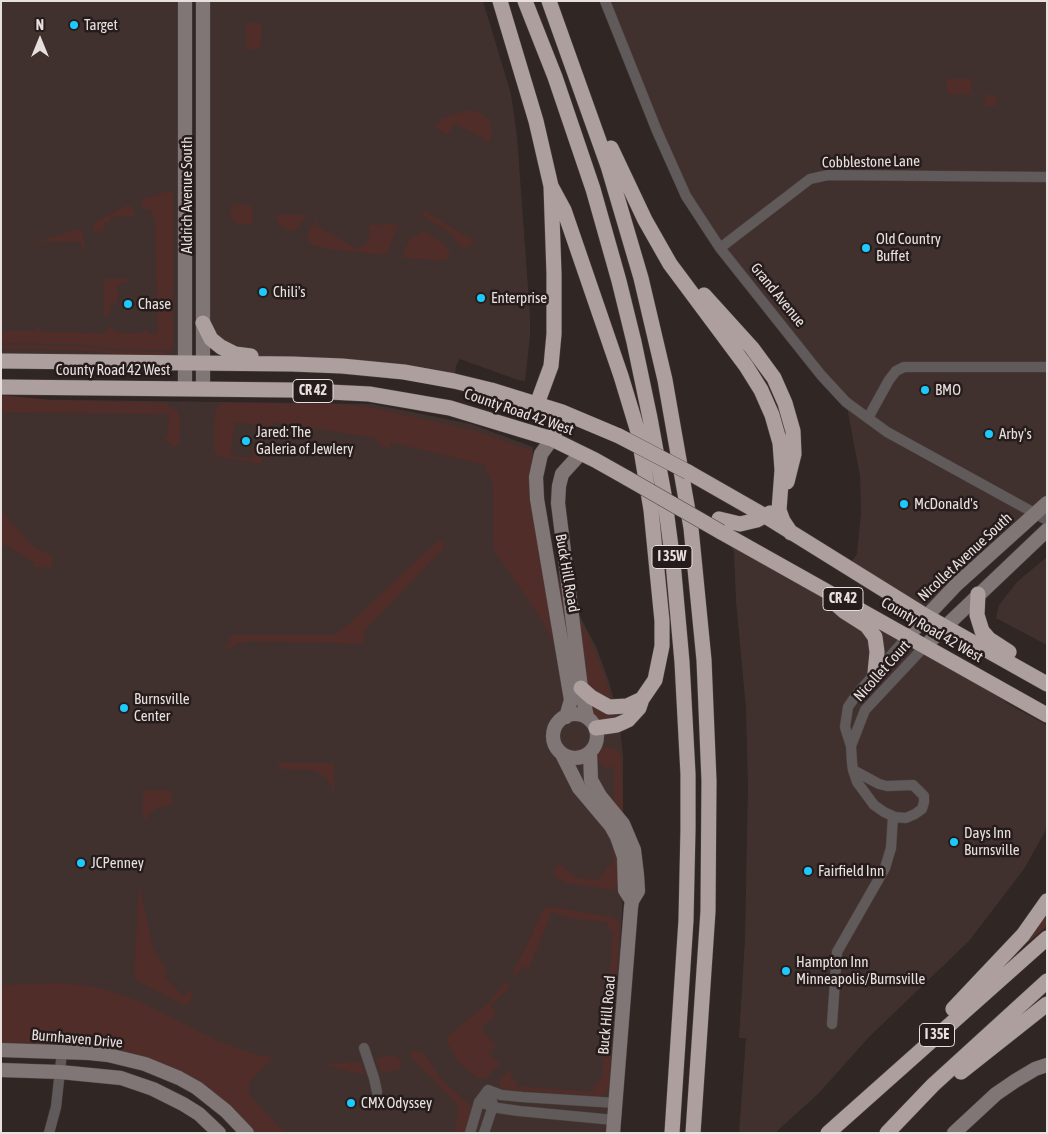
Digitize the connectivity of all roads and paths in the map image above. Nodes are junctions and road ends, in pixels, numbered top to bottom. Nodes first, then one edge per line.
1 (185, 1) edge
2 (203, 1) edge
3 (500, 1) edge
4 (525, 1) edge
5 (548, 1) edge
6 (605, 1) edge
7 (566, 48) junction
8 (1047, 177) edge
9 (551, 186) junction
10 (720, 248) junction
11 (204, 323) junction
12 (1, 353) edge
13 (1, 361) edge
14 (60, 361) junction
15 (185, 362) junction
16 (204, 362) junction
17 (342, 366) junction
18 (1047, 367) edge
19 (1, 368) edge
20 (1, 387) edge
21 (185, 389) junction
22 (203, 389) junction
23 (537, 404) junction
24 (562, 412) junction
25 (868, 418) junction
26 (552, 439) junction
27 (581, 453) junction
28 (779, 500) junction
29 (1047, 503) edge
30 (765, 516) junction
31 (1041, 517) edge
32 (720, 526) junction
33 (1047, 530) edge
34 (791, 533) junction
35 (811, 582) junction
36 (978, 594) junction
37 (926, 616) junction
38 (945, 627) junction
39 (908, 636) junction
40 (925, 646) junction
41 (964, 668) junction
42 (875, 672) junction
43 (1047, 684) edge
44 (581, 688) junction
45 (642, 699) junction
46 (1047, 715) edge
47 (566, 716) junction
48 (591, 723) junction
49 (1047, 725) edge
50 (851, 746) junction
51 (590, 753) junction
52 (562, 754) junction
53 (853, 770) junction
54 (893, 816) junction
55 (632, 901) junction
56 (1047, 901) edge
57 (1047, 938) edge
58 (1047, 980) edge
59 (1047, 1004) edge
60 (832, 1024) dead end
61 (364, 1048) dead end
62 (1, 1050) edge
63 (62, 1052) junction
64 (1047, 1066) edge
65 (1, 1070) edge
66 (60, 1072) junction
67 (488, 1090) junction
68 (377, 1092) dead end
69 (479, 1102) junction
70 (616, 1103) junction
71 (859, 1105) junction
72 (493, 1106) junction
73 (614, 1126) edge
74 (891, 1128) edge
75 (49, 1133) edge
76 (219, 1133) edge
77 (247, 1133) edge
78 (470, 1133) edge
79 (484, 1133) edge
80 (672, 1133) edge
81 (693, 1133) edge
82 (828, 1133) edge
83 (954, 1133) edge

1 - 15 street, Aldrich Avenue South
2 - 11 street, Aldrich Avenue South
3 - 9 highway
4 - 80 highway, I 35W
5 - 7 highway, I 35W
6 - 10 street, Grand Avenue
7 - 28 highway
7 - 81 highway, I 35W
8 - 10 street, Cobblestone Lane
9 - 23 highway
9 - 45 highway
10 - 25 street, Grand Avenue
11 - 16 street, Aldrich Avenue South
11 - 17 highway
12 - 14 highway
13 - 14 highway, County Road 42 West / CR 42
14 - 15 highway, County Road 42 West / CR 42
14 - 19 highway
15 - 16 highway, County Road 42 West / CR 42
15 - 21 street, Aldrich Avenue South
16 - 17 highway, County Road 42 West / CR 42
16 - 22 street, Aldrich Avenue South
17 - 23 highway, County Road 42 West / CR 42
18 - 25 street
20 - 21 highway, County Road 42 West / CR 42
21 - 22 highway, County Road 42 West / CR 42
22 - 26 highway, County Road 42 West / CR 42
23 - 24 highway, County Road 42 West / CR 42
24 - 26 highway
24 - 30 highway, County Road 42 West / CR 42, bridge
25 - 31 street, Grand Avenue
26 - 27 highway, County Road 42 West / CR 42
26 - 47 street, Buck Hill Road
27 - 32 highway, County Road 42 West / CR 42, bridge
27 - 44 street, Buck Hill Road
28 - 30 highway
28 - 34 highway
29 - 31 street, Nicollet Avenue South
30 - 32 highway
30 - 34 highway, County Road 42 West / CR 42
31 - 37 street, Nicollet Avenue South
32 - 35 highway, County Road 42 West / CR 42
33 - 36 street
34 - 37 highway, County Road 42 West / CR 42
35 - 39 highway, County Road 42 West / CR 42
35 - 42 highway
36 - 38 street
36 - 43 highway
37 - 38 highway, County Road 42 West / CR 42
37 - 39 street, Nicollet Avenue South
38 - 40 street
38 - 43 highway, County Road 42 West / CR 42
39 - 40 highway, County Road 42 West / CR 42
39 - 42 street, Nicollet Court
40 - 41 highway, County Road 42 West / CR 42
40 - 50 street, Nicollet Court
41 - 46 highway, County Road 42 West / CR 42
41 - 49 highway
42 - 50 street, Nicollet Court
44 - 45 highway
44 - 48 street, Buck Hill Road
45 - 48 highway
47 - 48 street
47 - 52 street
48 - 51 street
50 - 53 street, Nicollet Court
51 - 52 street
51 - 55 street, Buck Hill Road
52 - 55 street, Buck Hill Road
53 - 54 street, Nicollet Court
53 - 54 street
54 - 60 street
55 - 70 street, Buck Hill Road
56 - 71 highway
57 - 71 highway, I 35E
58 - 74 highway, I 35E
59 - 74 highway
61 - 68 street
62 - 63 street, Burnhaven Drive
63 - 66 street
63 - 77 street, Burnhaven Drive
64 - 83 street
65 - 66 street
66 - 75 street
66 - 76 street
67 - 69 street
67 - 70 street
67 - 72 street
69 - 72 street
69 - 78 street
70 - 73 street, Buck Hill Road
71 - 82 highway, I 35E
72 - 73 street
72 - 79 street

